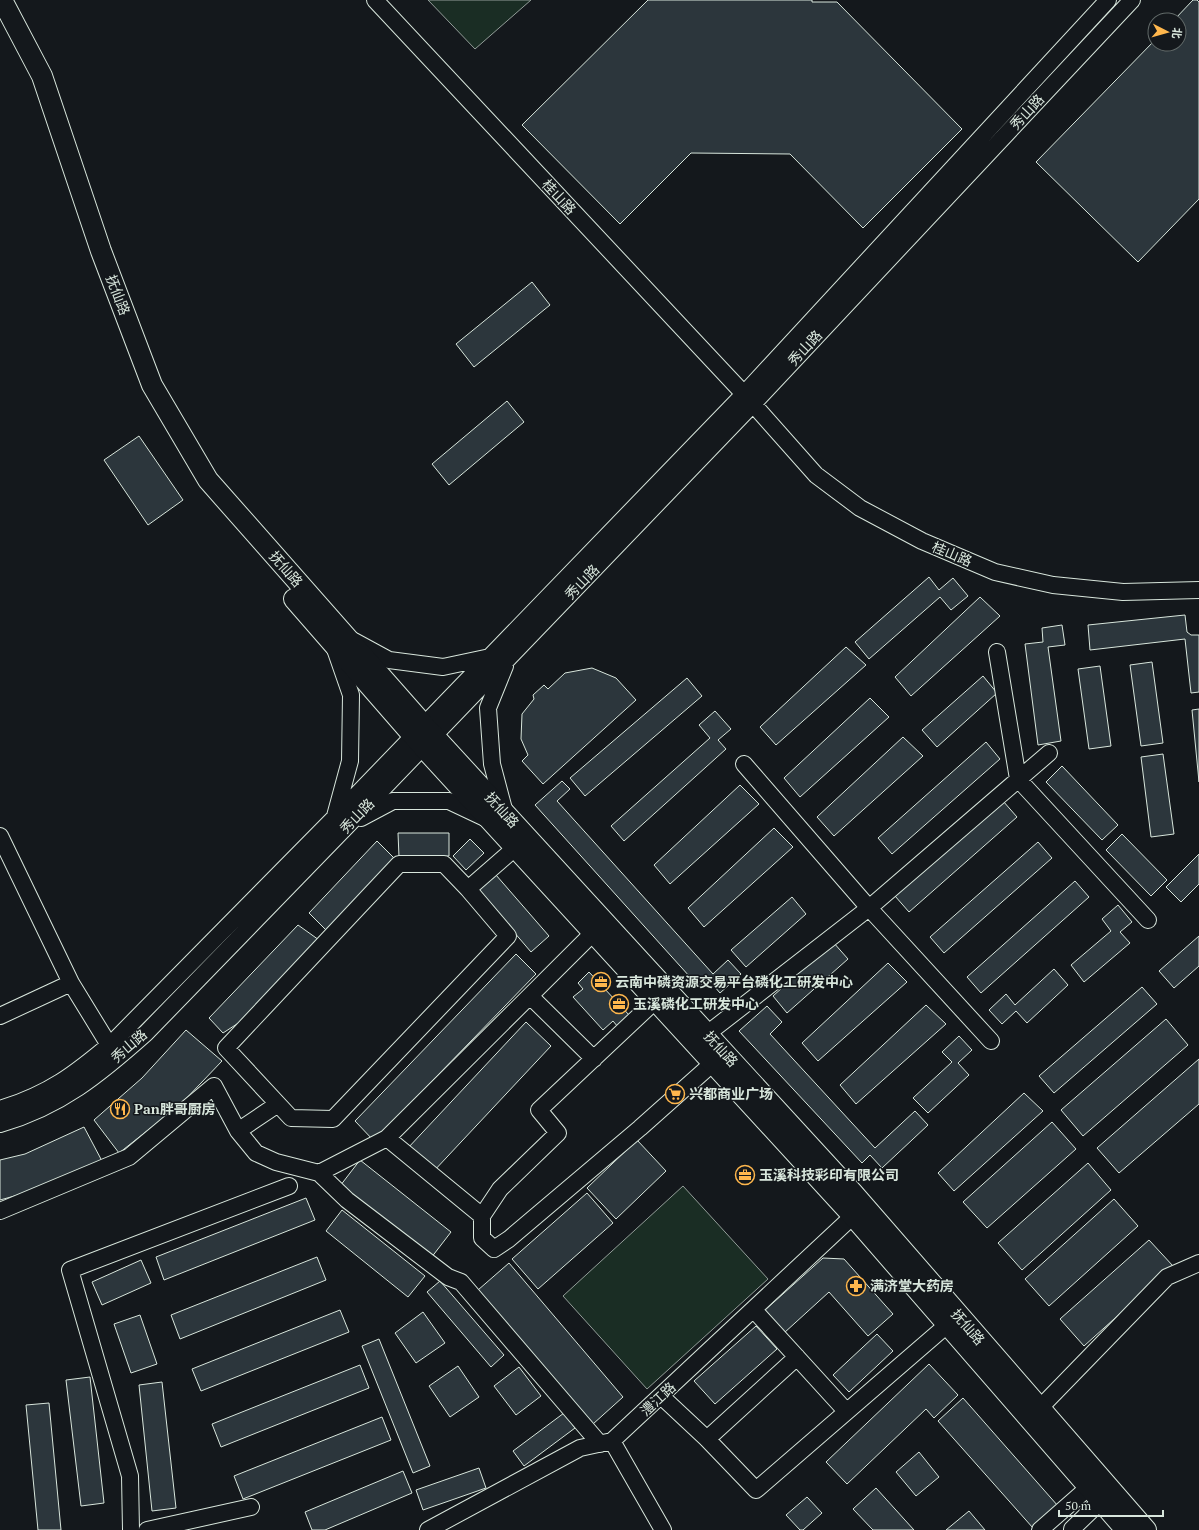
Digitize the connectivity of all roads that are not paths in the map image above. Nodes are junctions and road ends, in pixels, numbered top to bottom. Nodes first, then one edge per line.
1 (2, 0) edge
2 (375, 0) edge
3 (1108, 0) edge
4 (1132, 0) edge
5 (0, 23) edge
6 (748, 399) junction
7 (1199, 590) edge
8 (340, 640) junction
9 (997, 652) dead end
10 (490, 657) junction
11 (507, 659) junction
12 (424, 736) junction
13 (1049, 753) dead end
14 (744, 764) dead end
15 (1018, 779) junction
16 (498, 817) junction
17 (341, 822) junction
18 (0, 836) edge
19 (515, 848) junction
20 (468, 889) junction
21 (868, 908) junction
22 (1148, 920) dead end
23 (593, 933) junction
24 (71, 983) junction
25 (530, 996) junction
26 (656, 1000) junction
27 (0, 1016) edge
28 (707, 1034) junction
29 (991, 1041) dead end
30 (109, 1045) junction
31 (594, 1059) junction
32 (713, 1063) junction
33 (278, 1104) junction
34 (0, 1109) edge
35 (0, 1124) edge
36 (238, 1131) junction
37 (387, 1138) junction
38 (319, 1173) junction
39 (288, 1186) dead end
40 (0, 1210) edge
41 (482, 1216) junction
42 (853, 1216) junction
43 (1199, 1263) edge
44 (754, 1310) junction
45 (947, 1325) junction
46 (796, 1357) junction
47 (661, 1396) junction
48 (846, 1412) junction
49 (1034, 1414) junction
50 (707, 1439) junction
51 (606, 1442) junction
52 (1095, 1494) junction
53 (251, 1507) dead end
54 (131, 1530) edge
55 (146, 1530) edge
56 (428, 1530) edge
57 (663, 1530) edge
58 (1040, 1530) edge
59 (1072, 1530) edge
60 (1126, 1530) edge
61 (1146, 1530) edge

1 - 8 main road, 抚仙路
2 - 6 street, 桂山路
3 - 6 street, 秀山路
4 - 6 street, 秀山路
5 - 8 main road, 抚仙路
6 - 7 street, 桂山路
6 - 10 street, 秀山路
6 - 11 street, 秀山路
8 - 10 street
8 - 12 main road, 抚仙路
8 - 17 street
9 - 15 street
10 - 12 street, 秀山路
11 - 12 street, 秀山路
11 - 16 street
12 - 16 main road, 抚仙路
12 - 17 street, 秀山路
13 - 15 street
14 - 21 street
15 - 21 street
15 - 22 street
16 - 17 street
16 - 19 main road, 抚仙路
16 - 28 main road, 抚仙路
17 - 30 street, 秀山路
17 - 35 street, 秀山路
18 - 24 street
19 - 20 street
19 - 23 main road, 抚仙路
20 - 33 street
20 - 33 street
21 - 28 street
21 - 29 street
23 - 25 street
23 - 26 main road, 抚仙路
24 - 27 street
24 - 30 street
25 - 31 street
25 - 37 street
26 - 31 street
26 - 32 main road, 抚仙路
28 - 49 main road, 抚仙路
30 - 34 street, 秀山路
31 - 41 street
32 - 41 street
32 - 42 main road, 抚仙路
33 - 36 street
36 - 38 street
36 - 40 street
37 - 38 street
37 - 41 street
38 - 51 street
39 - 54 street
42 - 44 street, 澧江路
42 - 45 main road, 抚仙路
43 - 49 street
44 - 46 street
44 - 47 street, 澧江路
45 - 48 street
45 - 49 main road, 抚仙路
46 - 48 street
46 - 50 street
47 - 50 street
47 - 51 street, 澧江路
48 - 50 street
49 - 52 main road, 抚仙路
49 - 61 main road, 抚仙路
51 - 56 street
51 - 57 street
52 - 58 street
52 - 59 street
52 - 60 main road, 抚仙路
53 - 55 street

